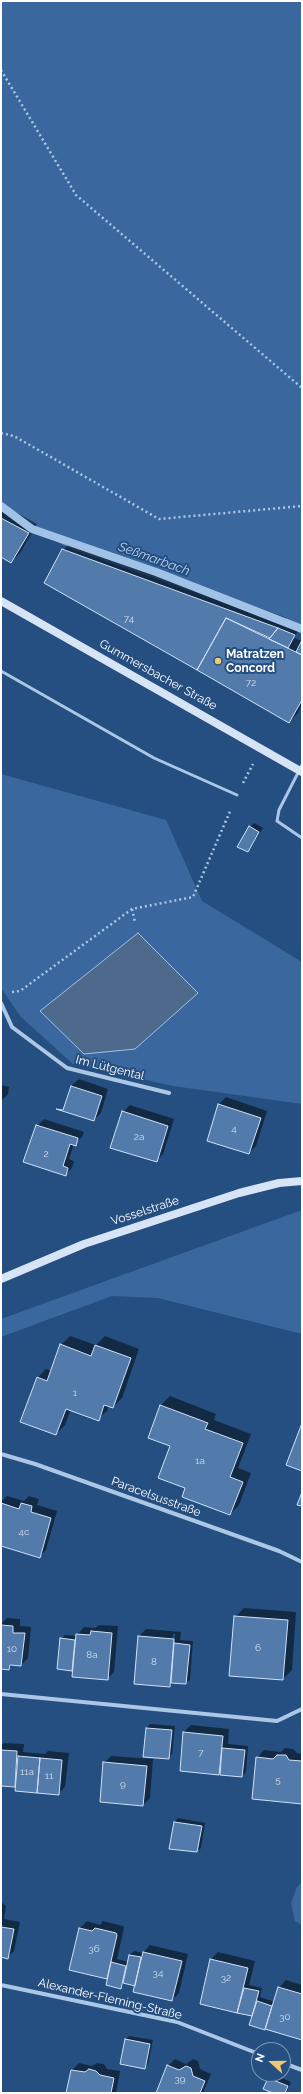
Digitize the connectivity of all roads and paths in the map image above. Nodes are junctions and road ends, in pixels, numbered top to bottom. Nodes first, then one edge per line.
1 (1, 70) edge
2 (302, 388) edge
3 (1, 433) edge
4 (302, 506) edge
5 (1, 601) edge
6 (1, 671) edge
7 (261, 747) junction
8 (301, 769) edge
9 (237, 795) junction
10 (302, 838) edge
11 (132, 909) junction
12 (135, 922) dead end
13 (7, 993) dead end
14 (1, 1003) edge
15 (169, 1093) dead end
16 (302, 1180) edge
17 (1, 1279) edge
18 (1, 1454) edge
19 (302, 1562) edge
20 (1, 1694) edge
21 (302, 1709) edge
22 (1, 1985) edge
23 (251, 2051) edge
24 (291, 2066) edge
25 (302, 2070) edge

1 - 2 path
3 - 4 path
5 - 7 main road, Gummersbacher Straße
6 - 9 lane
7 - 8 main road, Gummersbacher Straße
7 - 9 path
8 - 10 lane
9 - 11 path
11 - 12 path
11 - 13 path
14 - 15 street, Im Lütgental
16 - 17 main road, Vosselstraße
18 - 19 street, Paracelsusstraße
20 - 21 street
22 - 23 street, Alexander-Fleming-Straße
24 - 25 street

